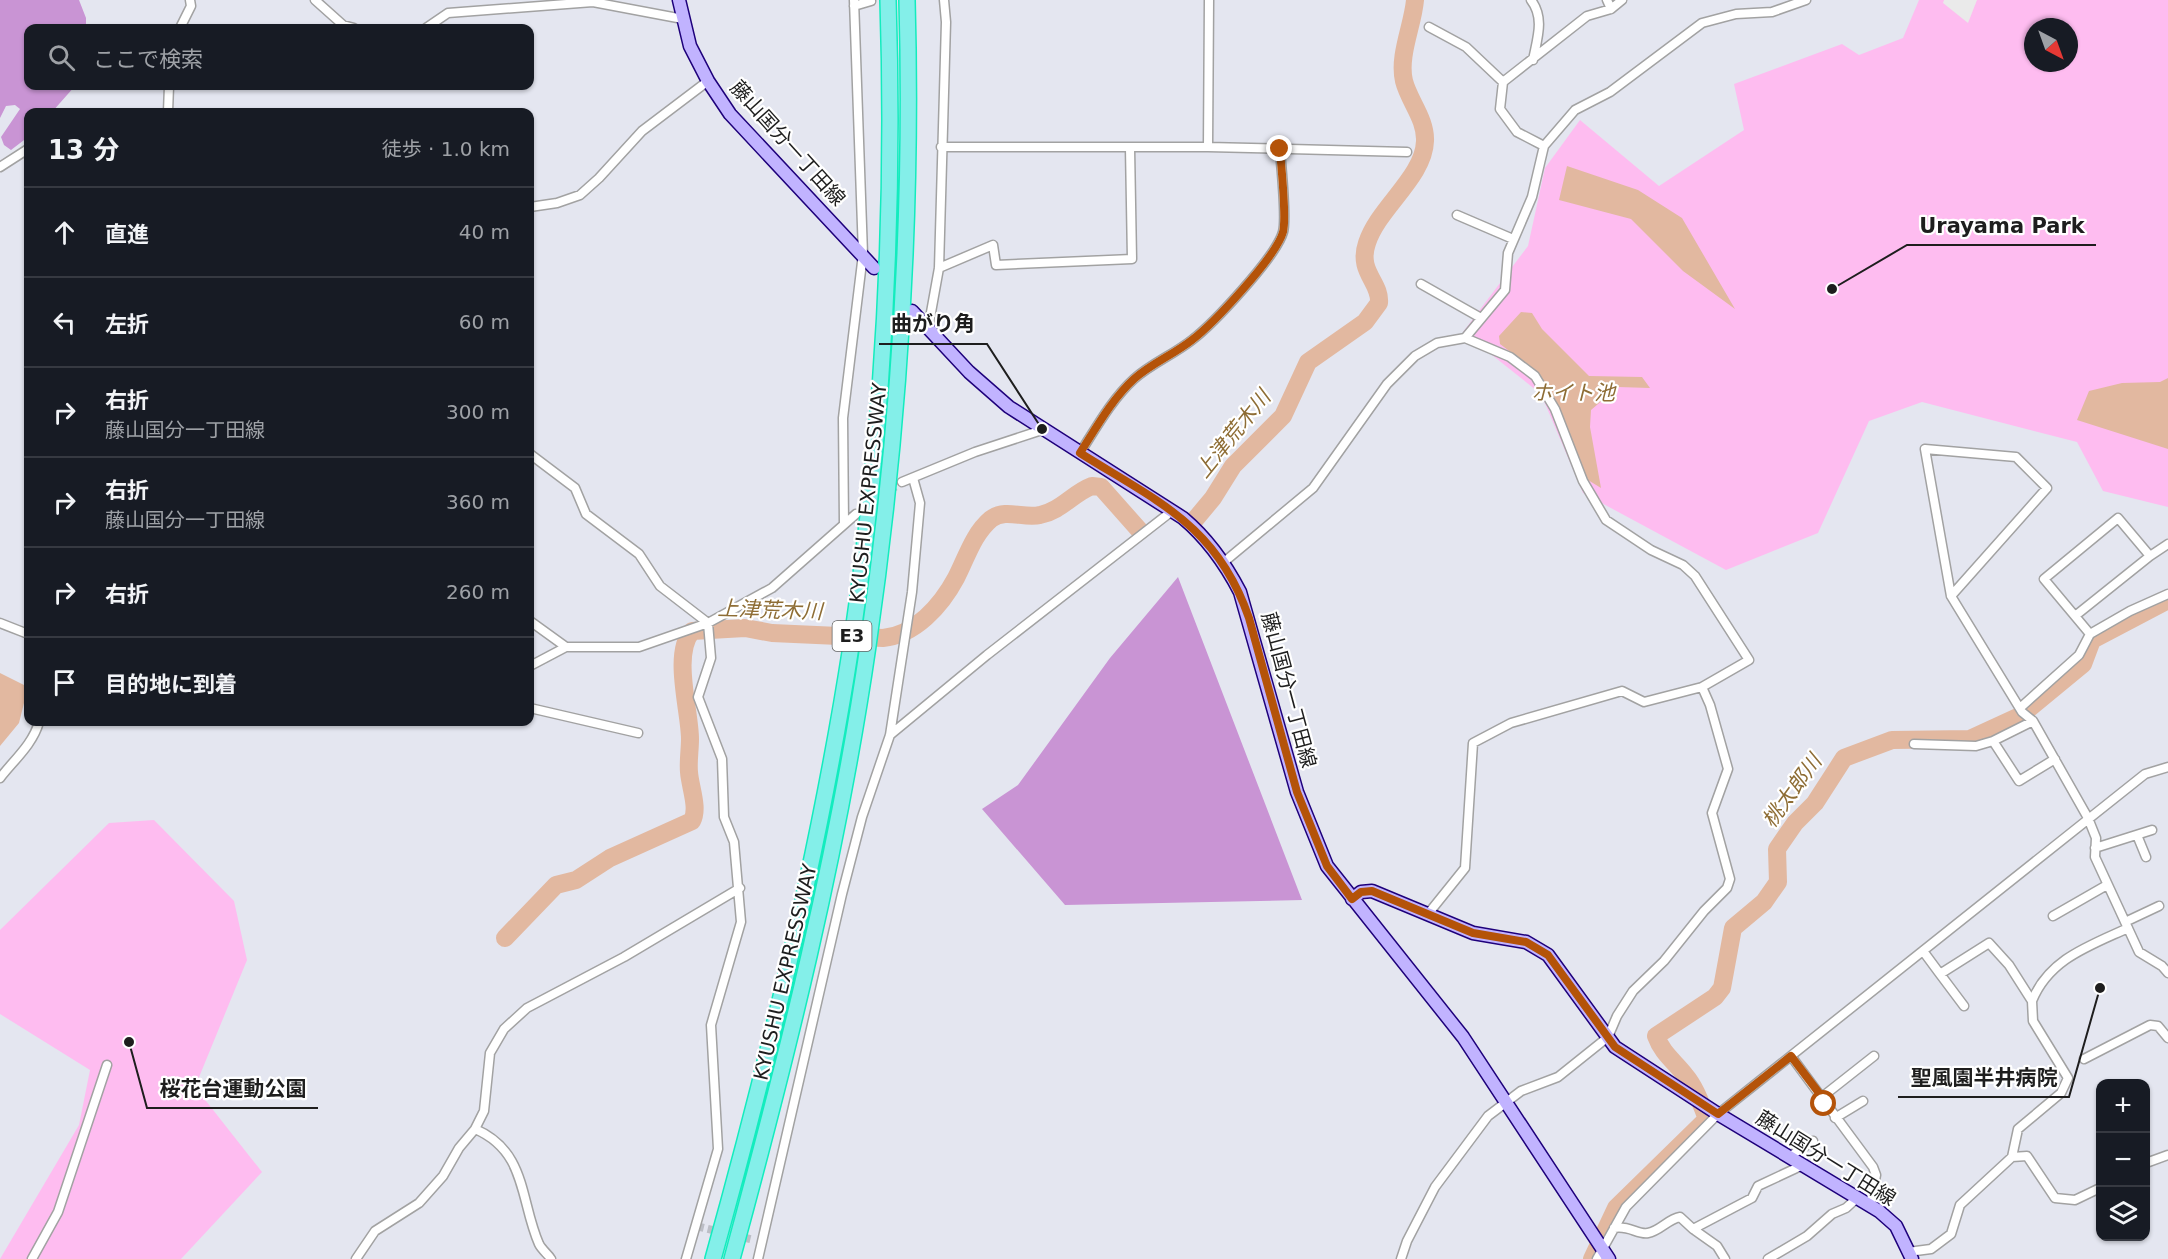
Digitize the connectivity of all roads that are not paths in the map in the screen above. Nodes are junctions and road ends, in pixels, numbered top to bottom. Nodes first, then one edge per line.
1 (190, 0) edge
2 (315, 0) edge
3 (679, 0) edge
4 (888, 0) edge
5 (907, 0) edge
6 (944, 0) edge
7 (1209, 0) edge
8 (1531, 0) edge
9 (1622, 0) edge
10 (1806, 0) edge
11 (871, 1) edge
12 (854, 3) edge
13 (1609, 4) edge
14 (683, 19) junction
15 (182, 24) edge
16 (341, 24) edge
17 (432, 24) edge
18 (1429, 27) dead end
19 (1533, 61) junction
20 (708, 81) junction
21 (1503, 82) junction
22 (169, 90) edge
23 (168, 108) edge
24 (1544, 146) junction
25 (941, 147) junction
26 (1208, 147) junction
27 (1130, 148) junction
28 (1280, 149) junction
29 (24, 152) edge
30 (1407, 152) dead end
31 (0, 167) edge
32 (534, 206) edge
33 (1457, 215) dead end
34 (1513, 239) junction
35 (862, 254) junction
36 (874, 268) dead end
37 (939, 268) junction
38 (1421, 284) dead end
39 (912, 310) dead end
40 (1481, 318) junction
41 (928, 329) junction
42 (1465, 338) junction
43 (1042, 430) junction
44 (1080, 453) junction
45 (534, 457) edge
46 (913, 478) junction
47 (902, 482) tunnel mouth
48 (1172, 511) junction
49 (856, 514) dead end
50 (844, 524) junction
51 (2168, 544) edge
52 (2150, 556) junction
53 (1224, 562) junction
54 (2168, 594) edge
55 (1951, 596) junction
56 (2075, 616) junction
57 (0, 623) edge
58 (708, 623) junction
59 (534, 624) edge
60 (24, 632) edge
61 (2090, 634) junction
62 (566, 647) junction
63 (534, 664) edge
64 (1702, 687) junction
65 (2020, 708) junction
66 (534, 709) edge
67 (2033, 721) junction
68 (38, 726) edge
69 (638, 733) dead end
70 (891, 735) junction
71 (1993, 741) junction
72 (1914, 744) dead end
73 (2055, 759) junction
74 (2168, 767) edge
75 (0, 778) edge
76 (2088, 818) junction
77 (2152, 830) dead end
78 (2137, 835) junction
79 (2096, 848) junction
80 (2146, 857) dead end
81 (2107, 885) junction
82 (740, 888) junction
83 (1352, 899) junction
84 (2160, 906) dead end
85 (1428, 914) junction
86 (2054, 916) dead end
87 (2126, 925) junction
88 (1923, 951) junction
89 (2168, 973) edge
90 (1940, 974) junction
91 (2032, 1001) junction
92 (1964, 1006) dead end
93 (1608, 1037) junction
94 (2168, 1038) edge
95 (1791, 1056) junction
96 (1874, 1056) dead end
97 (2084, 1059) dead end
98 (107, 1065) dead end
99 (1822, 1097) junction
100 (1505, 1101) junction
101 (1863, 1101) dead end
102 (1718, 1114) junction
103 (1835, 1118) junction
104 (475, 1129) junction
105 (1813, 1141) dead end
106 (2168, 1155) edge
107 (1789, 1157) junction
108 (2012, 1157) junction
109 (2150, 1160) edge
110 (1803, 1165) junction
111 (2096, 1190) edge
112 (1857, 1198) junction
113 (1870, 1206) junction
114 (1614, 1228) junction
115 (1693, 1229) junction
116 (759, 1251) edge
117 (1603, 1254) edge
118 (1910, 1256) edge
119 (32, 1259) edge
120 (356, 1259) edge
121 (551, 1259) edge
122 (686, 1259) edge
123 (713, 1259) edge
124 (732, 1259) edge
125 (1401, 1259) edge
126 (1725, 1259) edge
127 (1768, 1259) edge

1 - 15 street
2 - 16 street
3 - 14 main road, 藤山国分一丁田線
4 - 123 highway, KYUSHU EXPRESSWAY / E3
5 - 124 highway, KYUSHU EXPRESSWAY / E3
6 - 25 street
7 - 26 street
8 - 19 street
9 - 13 street
10 - 24 street
11 - 12 street
12 - 35 street
13 - 19 street
14 - 17 street
14 - 20 main road, 藤山国分一丁田線
18 - 21 street
19 - 21 street
20 - 32 street
20 - 35 main road, 藤山国分一丁田線
21 - 24 street
22 - 23 street
24 - 34 street
25 - 27 street
25 - 37 street
26 - 27 street
26 - 28 street
27 - 37 street
28 - 30 street
28 - 44 street
29 - 31 street
33 - 34 street
34 - 40 street
35 - 36 main road, 藤山国分一丁田線
35 - 50 street
37 - 41 street
38 - 40 street
39 - 41 main road, 藤山国分一丁田線
40 - 42 street
41 - 43 main road, 藤山国分一丁田線
42 - 53 street
42 - 64 street
43 - 44 main road, 藤山国分一丁田線
43 - 46 street
44 - 48 main road, 藤山国分一丁田線
45 - 58 street
46 - 47 street
46 - 70 street
48 - 53 main road, 藤山国分一丁田線
48 - 70 street
49 - 50 street
50 - 58 street
51 - 52 street
52 - 56 street
52 - 56 street
53 - 83 main road, 藤山国分一丁田線
54 - 61 street
55 - 55 street
55 - 65 street
56 - 61 street
57 - 60 street
58 - 62 street
58 - 82 street
59 - 62 street
61 - 65 street
62 - 63 street
64 - 85 street
64 - 93 street
65 - 67 street
66 - 69 street
67 - 71 street
67 - 73 street
68 - 75 street
70 - 116 street
71 - 72 street
71 - 73 street
73 - 76 street
74 - 76 street
76 - 79 street
76 - 88 street
77 - 78 street
78 - 79 street
78 - 80 street
79 - 81 street
81 - 86 street
81 - 87 street
82 - 104 street
82 - 122 street
83 - 85 main road, 藤山国分一丁田線
83 - 100 main road, 藤山国分一丁田線
84 - 87 street
85 - 93 main road, 藤山国分一丁田線
87 - 89 street
87 - 91 street
88 - 90 street
88 - 95 street
90 - 91 street
90 - 92 street
91 - 108 street
93 - 100 street
93 - 102 main road, 藤山国分一丁田線
94 - 97 street
95 - 99 street
95 - 102 street
96 - 99 street
98 - 119 street
99 - 103 street
100 - 117 main road, 藤山国分一丁田線
100 - 125 street
101 - 103 street
102 - 107 main road, 藤山国分一丁田線
102 - 114 street
103 - 113 street
104 - 120 street
104 - 121 street
105 - 107 street
106 - 109 street
107 - 110 main road, 藤山国分一丁田線
108 - 111 street
108 - 118 street
110 - 112 main road, 藤山国分一丁田線
110 - 115 street
112 - 113 main road, 藤山国分一丁田線
112 - 127 street
113 - 118 main road, 藤山国分一丁田線
114 - 115 street
114 - 117 street
115 - 126 street

